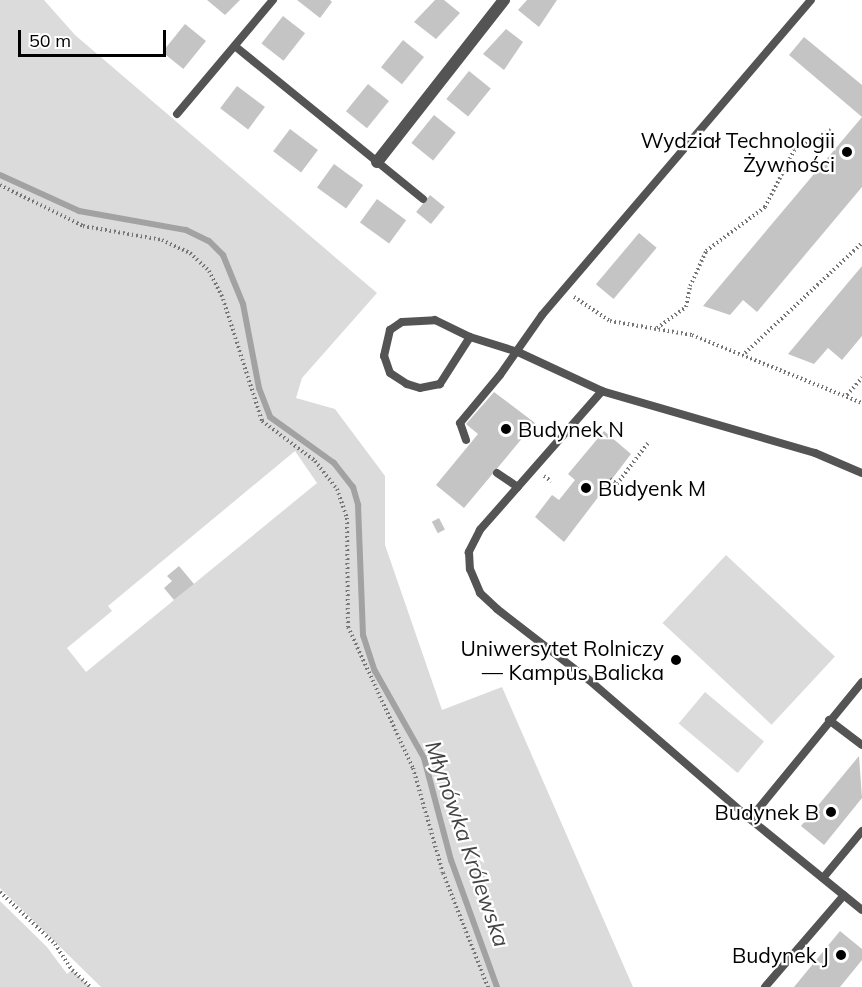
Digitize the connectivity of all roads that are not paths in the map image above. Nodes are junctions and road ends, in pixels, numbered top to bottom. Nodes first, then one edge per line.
1 (273, 0) edge
2 (504, 0) edge
3 (811, 0) edge
4 (236, 47) junction
5 (177, 114) dead end
6 (377, 162) junction
7 (423, 199) dead end
8 (470, 337) junction
9 (518, 352) junction
10 (602, 391) junction
11 (466, 440) dead end
12 (496, 473) dead end
13 (862, 473) edge
14 (518, 487) junction
15 (862, 682) edge
16 (829, 720) junction
17 (862, 744) edge
18 (750, 819) junction
19 (862, 831) edge
20 (823, 878) junction
21 (844, 895) junction
22 (862, 910) edge
23 (765, 987) edge

1 - 4 lane
2 - 6 street
3 - 9 lane
4 - 5 lane
4 - 6 lane
6 - 7 lane
8 - 8 lane
8 - 9 lane
9 - 10 lane
9 - 11 lane
10 - 13 lane
10 - 14 lane
12 - 14 lane
14 - 18 lane
15 - 16 lane
16 - 17 lane
16 - 18 lane
18 - 20 lane
19 - 20 lane
20 - 21 lane
21 - 22 lane
21 - 23 lane

